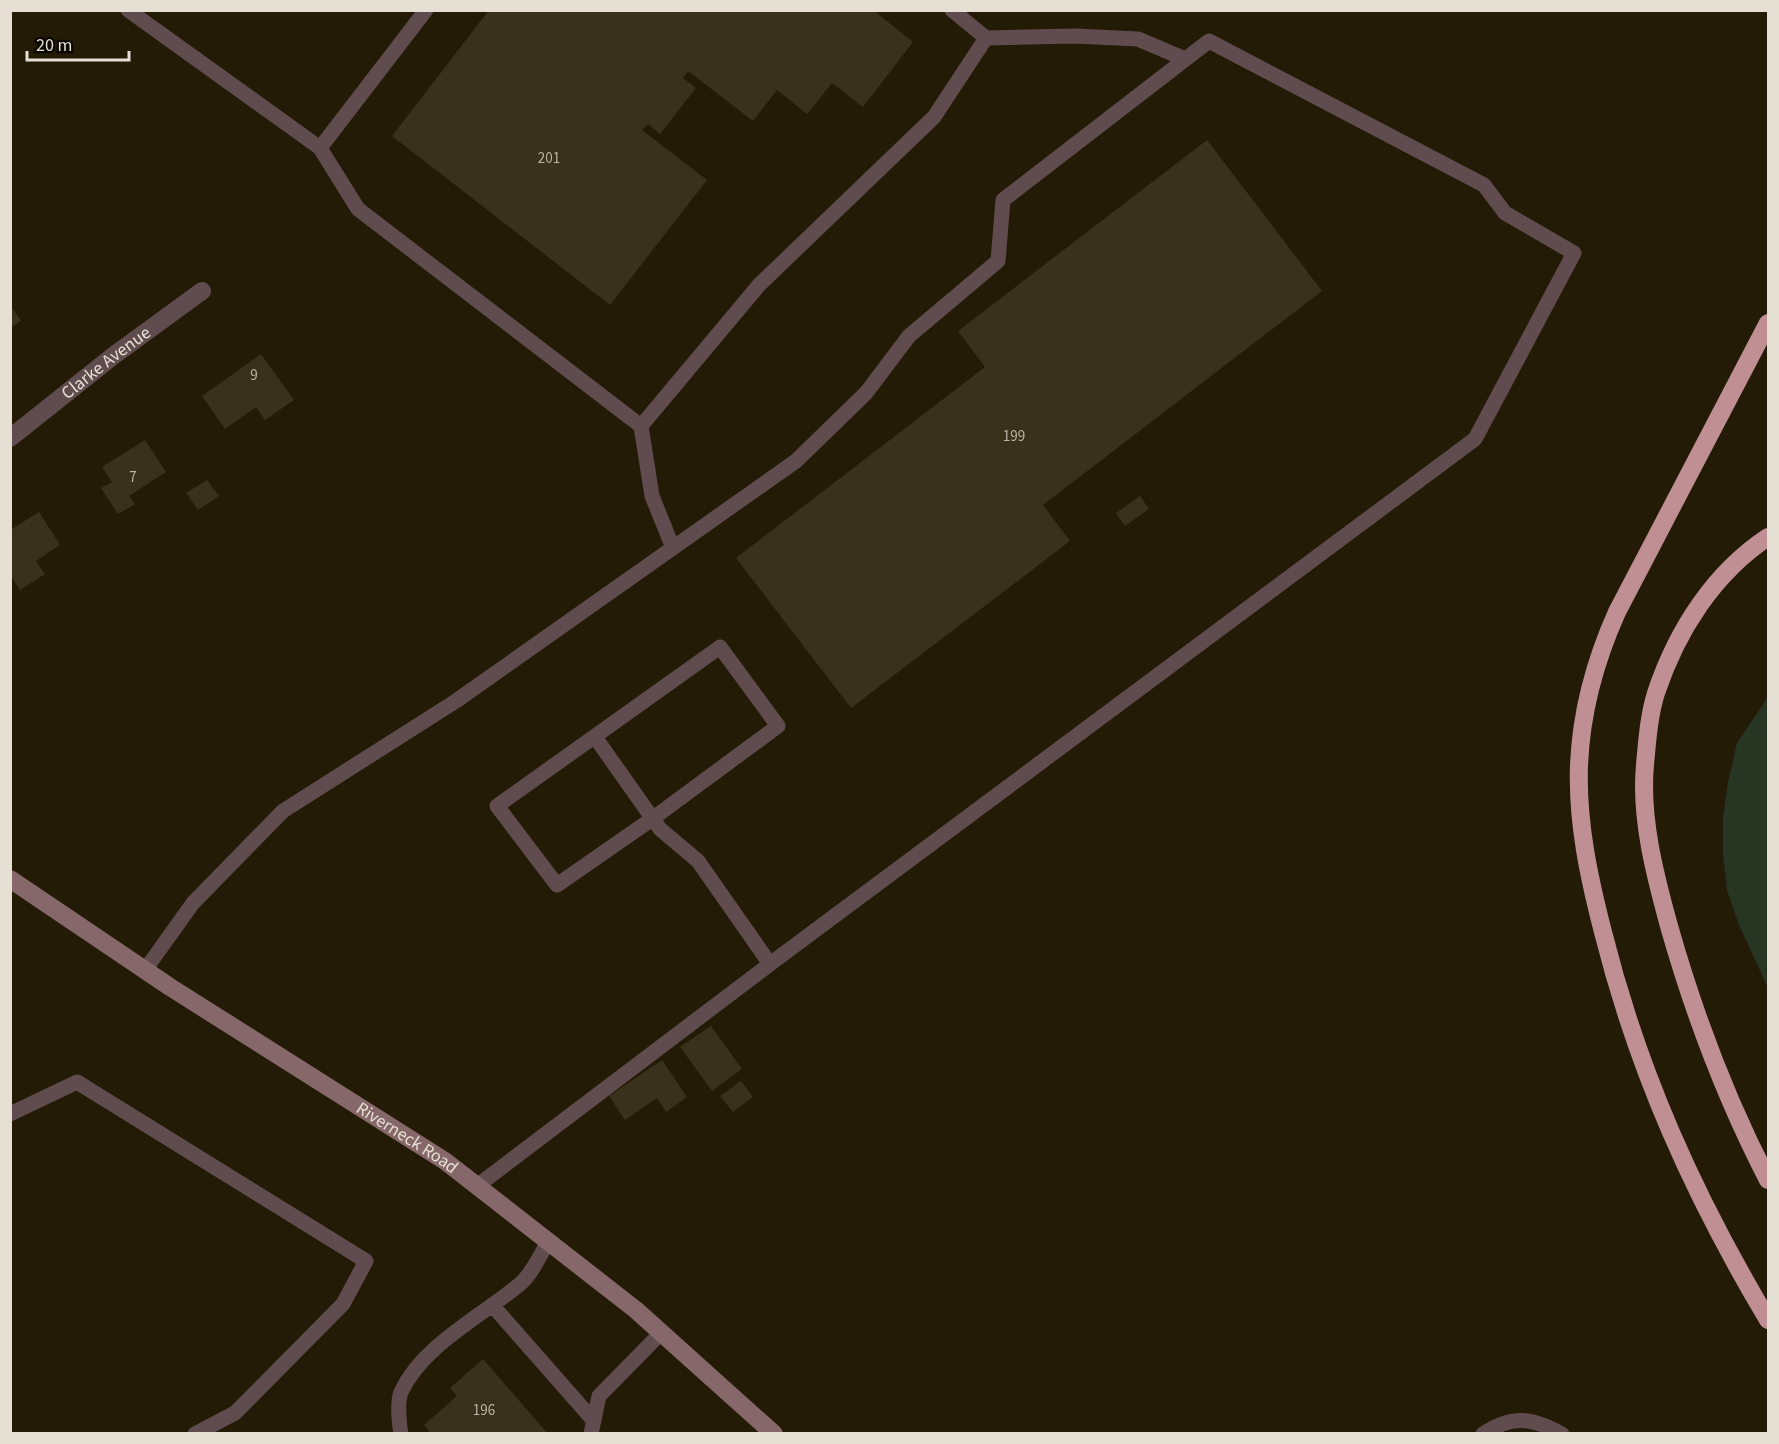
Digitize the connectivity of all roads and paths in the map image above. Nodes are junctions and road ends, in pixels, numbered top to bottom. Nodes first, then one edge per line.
1 (128, 10) edge
2 (426, 10) edge
3 (952, 10) edge
4 (986, 38) junction
5 (1185, 59) junction
6 (320, 148) junction
7 (202, 291) dead end
8 (1768, 322) edge
9 (641, 426) junction
10 (10, 438) edge
11 (1768, 537) edge
12 (673, 548) junction
13 (595, 737) junction
14 (652, 819) junction
15 (10, 879) edge
16 (770, 964) junction
17 (145, 970) junction
18 (10, 1114) edge
19 (1768, 1180) edge
20 (477, 1186) junction
21 (549, 1242) junction
22 (492, 1305) junction
23 (1768, 1320) edge
24 (661, 1333) junction
25 (593, 1427) edge
26 (195, 1434) edge
27 (401, 1434) edge
28 (774, 1434) edge
29 (1483, 1434) edge
30 (1562, 1434) edge

1 - 6 lane
2 - 6 lane
3 - 4 lane
4 - 5 lane
4 - 9 lane
5 - 12 lane
5 - 16 lane
6 - 9 lane
7 - 10 street, Clarke Avenue
8 - 23 highway
9 - 12 lane
11 - 19 highway
12 - 17 lane
13 - 14 lane
13 - 14 lane
13 - 14 lane
14 - 16 lane
15 - 17 main road, Riverneck Road
16 - 20 lane
17 - 20 main road, Riverneck Road
18 - 26 lane
20 - 21 main road, Riverneck Road
21 - 22 lane
21 - 24 main road, Riverneck Road
22 - 25 lane
22 - 27 lane
24 - 25 lane
24 - 28 main road, Riverneck Road
29 - 30 lane

